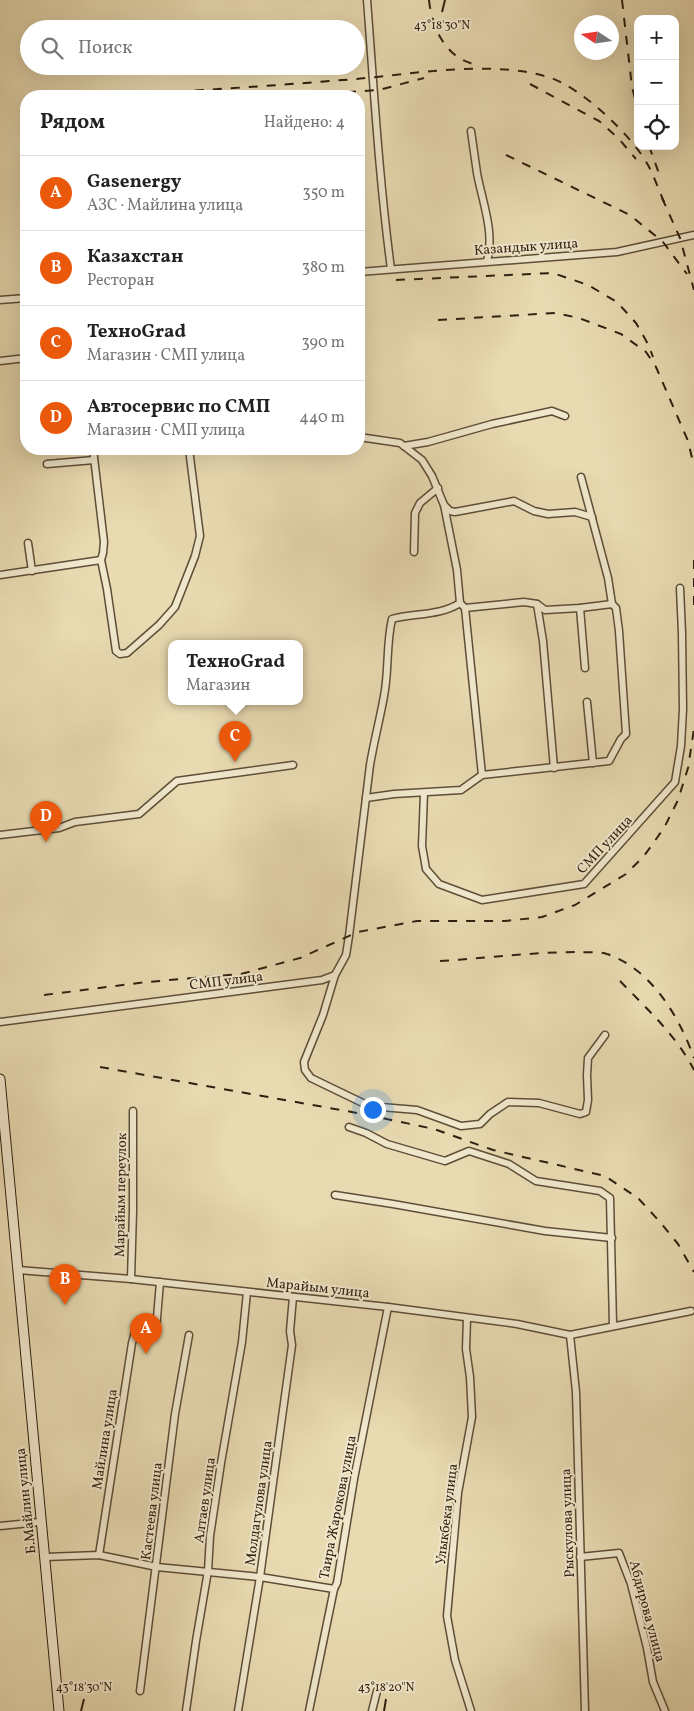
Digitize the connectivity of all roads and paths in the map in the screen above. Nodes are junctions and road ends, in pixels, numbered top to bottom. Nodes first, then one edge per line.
1 (367, 0) edge
2 (471, 130) dead end
3 (694, 235) edge
4 (487, 261) junction
5 (390, 269) junction
6 (365, 271) edge
7 (20, 298) edge
8 (0, 300) edge
9 (20, 359) edge
10 (0, 361) edge
11 (565, 416) dead end
12 (365, 438) edge
13 (402, 444) junction
14 (94, 455) edge
15 (190, 455) edge
16 (94, 460) junction
17 (47, 464) dead end
18 (581, 477) dead end
19 (438, 488) junction
20 (444, 505) junction
21 (592, 517) junction
22 (28, 543) dead end
23 (414, 552) dead end
24 (101, 560) junction
25 (32, 571) junction
26 (0, 575) edge
27 (680, 588) dead end
28 (537, 604) junction
29 (612, 604) junction
30 (462, 606) junction
31 (580, 608) junction
32 (585, 668) dead end
33 (587, 702) dead end
34 (593, 763) junction
35 (292, 765) dead end
36 (554, 768) junction
37 (482, 776) junction
38 (424, 793) junction
39 (366, 798) junction
40 (0, 835) edge
41 (335, 975) junction
42 (0, 1022) edge
43 (605, 1035) dead end
44 (0, 1079) edge
45 (133, 1112) dead end
46 (349, 1127) dead end
47 (335, 1195) dead end
48 (612, 1238) junction
49 (18, 1270) junction
50 (131, 1279) junction
51 (160, 1282) junction
52 (247, 1292) junction
53 (293, 1297) junction
54 (388, 1307) junction
55 (691, 1311) dead end
56 (467, 1318) junction
57 (613, 1325) junction
58 (136, 1328) dead end
59 (156, 1330) dead end
60 (189, 1335) dead end
61 (570, 1335) junction
62 (40, 1522) junction
63 (0, 1526) edge
64 (99, 1555) junction
65 (45, 1557) junction
66 (580, 1557) junction
67 (157, 1567) junction
68 (208, 1571) junction
69 (260, 1577) junction
70 (334, 1589) junction
71 (140, 1691) dead end
72 (376, 1691) dead end
73 (59, 1711) edge
74 (186, 1711) edge
75 (238, 1711) edge
76 (309, 1711) edge
77 (372, 1711) edge
78 (471, 1711) edge
79 (585, 1711) edge
80 (665, 1711) edge

1 - 5 street
2 - 4 street
3 - 4 street, Казандык улица
4 - 5 street, Казандык улица
5 - 6 street, Казандык улица
7 - 8 street
9 - 10 street
11 - 13 street
12 - 13 street
13 - 19 street
14 - 16 street
15 - 24 street
16 - 17 street
16 - 24 street
18 - 21 street
19 - 20 street
19 - 23 street
20 - 21 street
20 - 30 street
21 - 29 street
22 - 25 street
24 - 25 street
25 - 26 street
27 - 38 street, СМП улица
28 - 30 street
28 - 31 street
28 - 36 street
29 - 31 street
29 - 34 street
30 - 37 street
30 - 39 street
31 - 32 street
33 - 34 street
34 - 36 street
35 - 40 street
36 - 37 street
37 - 38 street
38 - 39 street
39 - 41 street
41 - 42 street, СМП улица
41 - 43 street
44 - 49 street, Б.Майлин улица
45 - 50 street, Марайым переулок
46 - 48 street
47 - 48 street
48 - 57 street
49 - 50 street, Марайым улица
49 - 62 street, Б.Майлин улица
50 - 51 street, Марайым улица
51 - 52 street, Марайым улица
51 - 59 street
52 - 53 street, Марайым улица
52 - 68 street, Алтаев улица
53 - 54 street, Марайым улица
53 - 69 street, Молдагулова улица
54 - 56 street, Марайым улица
54 - 70 street, Таира Жарокова улица
55 - 57 street, Марайым улица
56 - 61 street, Марайым улица
56 - 78 street, Улыкбека улица
57 - 61 street, Марайым улица
58 - 64 street, Майлина улица
60 - 67 street, Кастеева улица
61 - 66 street, Рыскулова улица
62 - 63 street
62 - 65 street, Б.Майлин улица
64 - 65 street
64 - 67 street
65 - 73 street, Б.Майлин улица
66 - 79 street, Рыскулова улица
66 - 80 street, Абдирова улица
67 - 68 street
67 - 71 street, Кастеева улица
68 - 69 street
68 - 74 street, Алтаев улица
69 - 70 street
69 - 75 street, Молдагулова улица
70 - 76 street, Таира Жарокова улица
72 - 77 street

